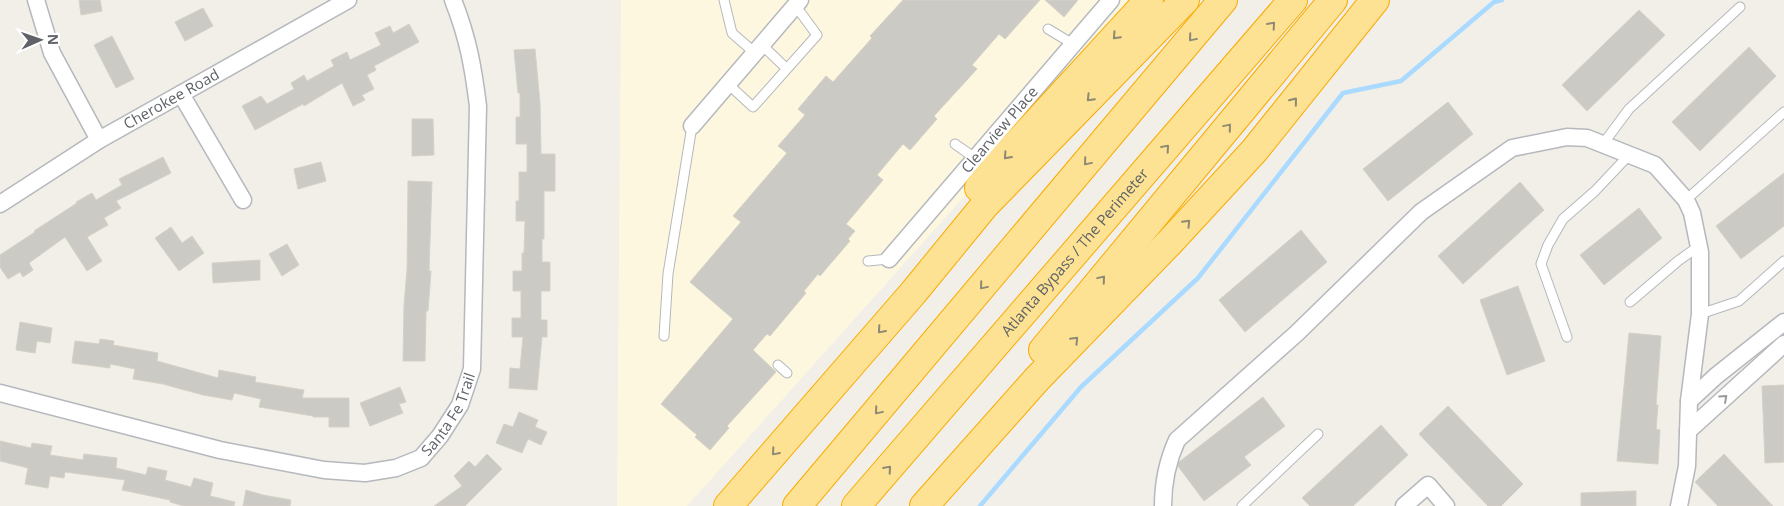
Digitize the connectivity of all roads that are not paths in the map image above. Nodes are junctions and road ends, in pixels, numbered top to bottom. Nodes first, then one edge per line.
1 (36, 0) edge
2 (348, 0) edge
3 (453, 0) edge
4 (724, 0) edge
5 (1111, 0) edge
6 (1149, 0) edge
7 (1185, 0) edge
8 (1223, 0) edge
9 (1293, 0) edge
10 (1333, 0) edge
11 (1375, 0) edge
12 (798, 3) edge
13 (1740, 7) dead end
14 (1048, 29) dead end
15 (1073, 44) junction
16 (758, 49) junction
17 (787, 69) junction
18 (728, 84) junction
19 (181, 94) junction
20 (1784, 112) edge
21 (692, 126) joint
22 (99, 140) junction
23 (955, 144) dead end
24 (1603, 144) junction
25 (1630, 154) junction
26 (975, 158) junction
27 (244, 200) dead end
28 (1686, 200) junction
29 (0, 204) edge
30 (1698, 246) junction
31 (888, 259) joint
32 (868, 261) dead end
33 (1784, 261) edge
34 (914, 293) junction
35 (1630, 302) dead end
36 (1700, 314) junction
37 (1782, 327) edge
38 (664, 336) dead end
39 (1567, 337) dead end
40 (1784, 344) edge
41 (778, 365) dead end
42 (787, 373) dead end
43 (0, 393) edge
44 (1689, 401) junction
45 (1688, 431) junction
46 (1318, 434) dead end
47 (822, 477) junction
48 (728, 506) edge
49 (792, 506) edge
50 (797, 506) edge
51 (856, 506) edge
52 (916, 506) edge
53 (924, 506) edge
54 (1163, 506) edge
55 (1242, 506) edge
56 (1404, 506) edge
57 (1446, 506) edge
58 (1678, 506) edge

1 - 22 street
2 - 19 street, Cherokee Road
3 - 43 street, Santa Fe Trail
4 - 16 lane
5 - 15 street, Clearview Place
6 -> 34 highway
7 -> 34 highway
8 -> 47 highway
51 -> 9 highway, Atlanta Bypass / The Perimeter
52 -> 10 highway
53 -> 11 highway
12 - 16 street
12 - 17 lane
13 - 24 lane
14 - 15 lane
15 - 26 street, Clearview Place
16 - 17 lane
16 - 18 street
17 - 18 lane
18 - 21 street
19 - 22 street, Cherokee Road
19 - 27 street
20 - 28 lane
21 - 38 lane
22 - 29 street, Cherokee Road
23 - 26 lane
24 - 25 street
24 - 54 street
25 - 28 street
25 - 39 lane
26 - 31 street, Clearview Place
28 - 30 street
30 - 35 lane
30 - 36 street
31 - 32 lane
33 - 36 lane
34 -> 48 highway
36 - 44 street
37 - 44 street
45 -> 40 street
41 - 42 lane
44 - 45 street
45 - 58 street
46 - 55 lane
47 - 49 highway
47 - 50 highway
56 - 57 street

